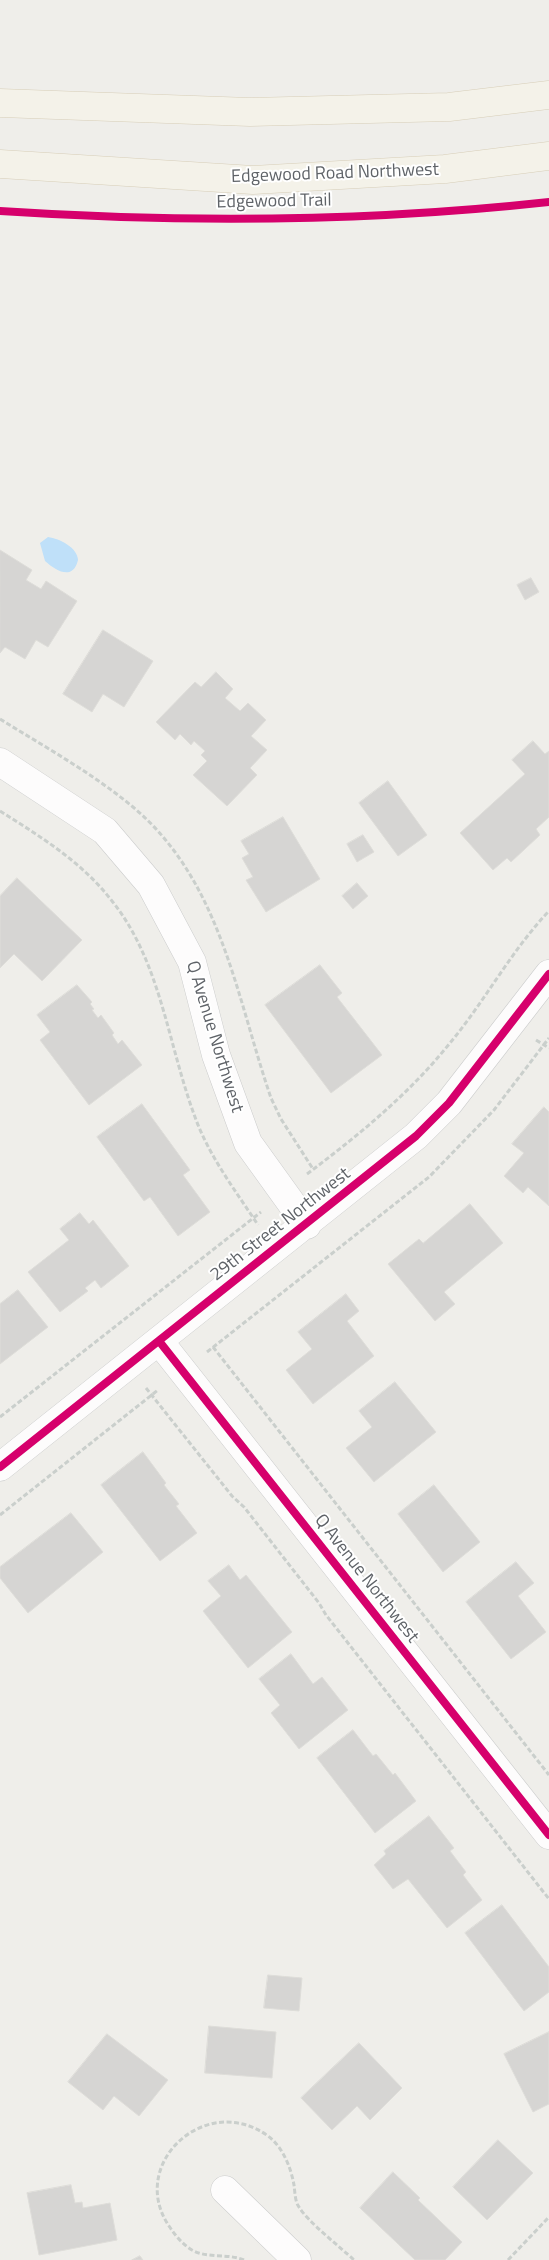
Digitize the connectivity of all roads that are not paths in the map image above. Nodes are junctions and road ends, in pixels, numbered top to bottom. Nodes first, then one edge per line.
1 (549, 95) edge
2 (0, 104) edge
3 (549, 156) edge
4 (0, 164) edge
5 (0, 762) edge
6 (549, 974) edge
7 (541, 1002) edge
8 (307, 1225) junction
9 (159, 1341) junction
10 (0, 1467) edge
11 (549, 1835) edge
12 (225, 2190) dead end
13 (297, 2260) edge

1 - 2 main road
3 - 4 main road, Edgewood Road Northwest
5 - 8 street, Q Avenue Northwest
6 - 7 street, 29th Street Northwest
7 - 8 street, 29th Street Northwest
8 - 9 street, 29th Street Northwest
9 - 10 street, 29th Street Northwest
9 - 11 street, Q Avenue Northwest
12 - 13 street

